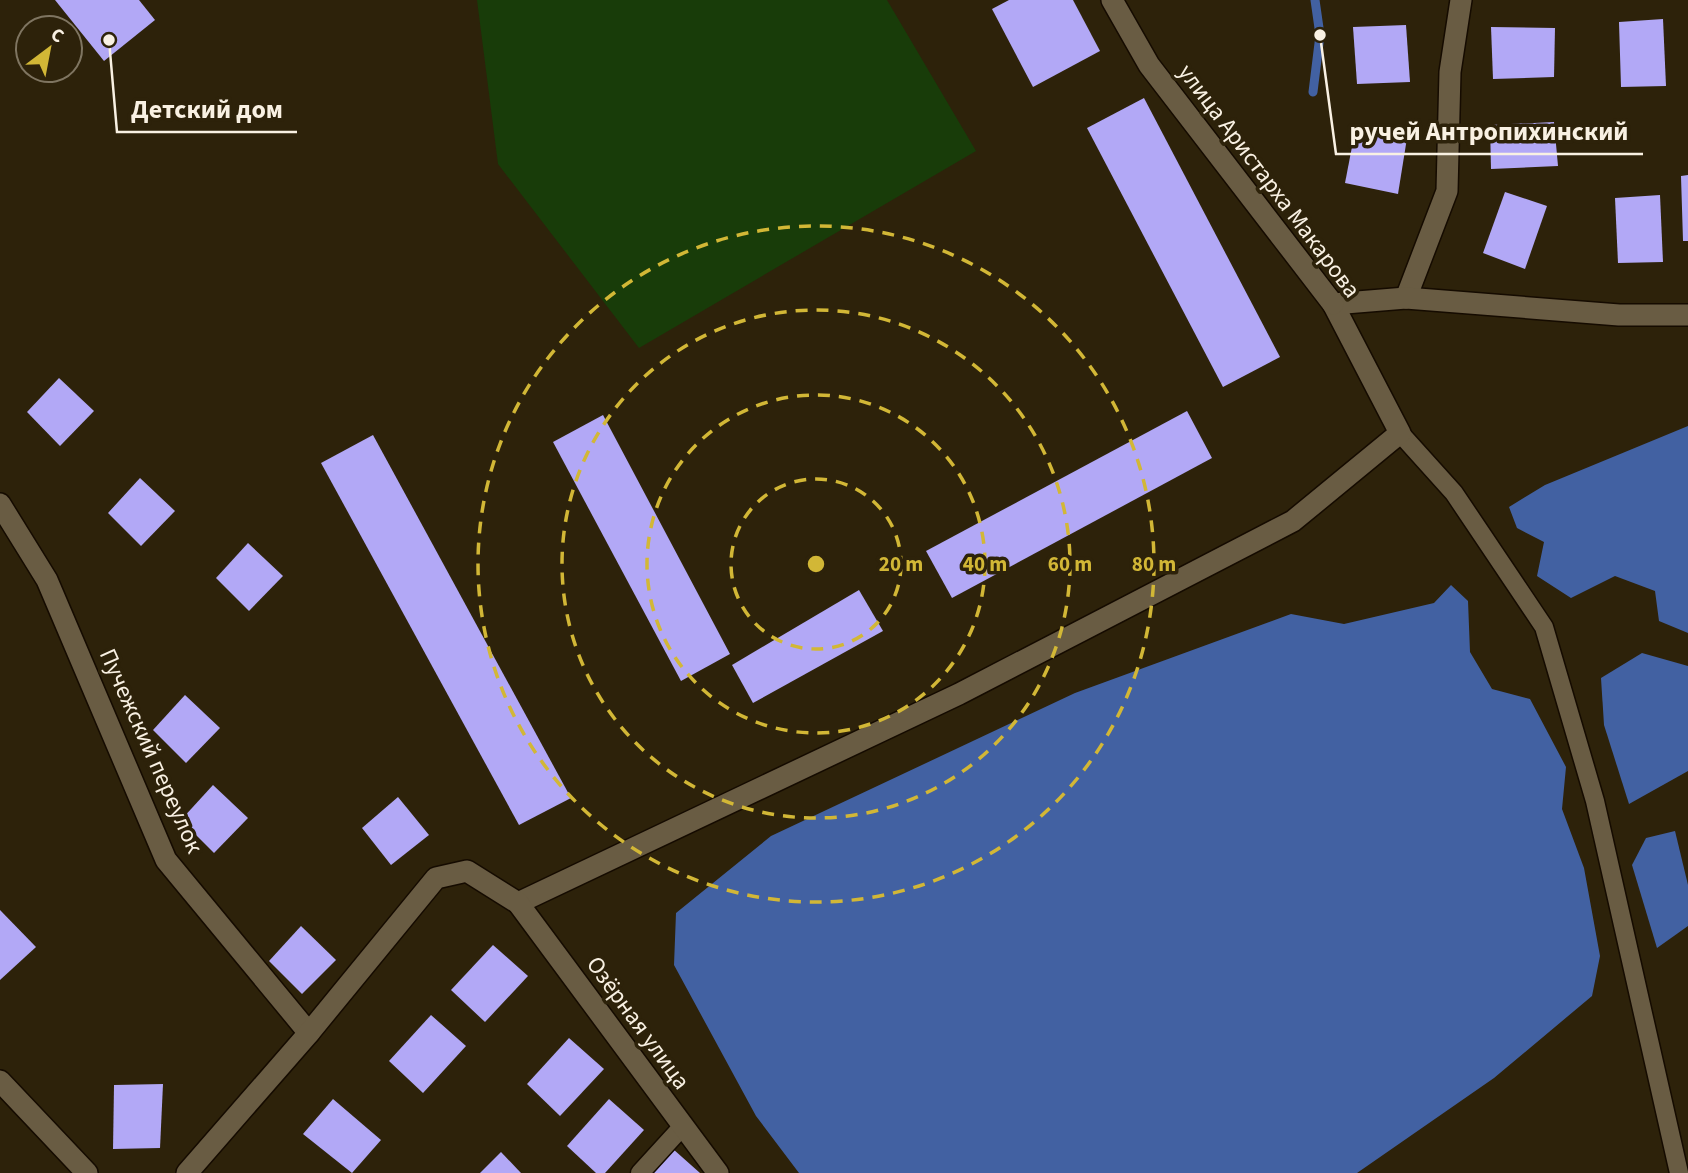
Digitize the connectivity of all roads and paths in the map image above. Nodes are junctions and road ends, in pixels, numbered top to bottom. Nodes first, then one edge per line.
1 (1112, 0) edge
2 (1461, 0) edge
3 (1406, 298) junction
4 (1333, 304) junction
5 (1688, 315) edge
6 (1401, 433) junction
7 (0, 504) edge
8 (518, 903) junction
9 (309, 1033) junction
10 (0, 1081) edge
11 (682, 1127) junction
12 (87, 1173) edge
13 (187, 1173) edge
14 (640, 1173) edge
15 (718, 1173) edge
16 (1679, 1173) edge

1 - 4 street, улица Аристарха Макарова
2 - 3 street
3 - 4 street
3 - 5 street
4 - 6 street, улица Аристарха Макарова
6 - 8 street
6 - 16 lane
7 - 9 street, Пучежский переулок
8 - 9 street
8 - 11 street, Озёрная улица
9 - 13 street
10 - 12 street
11 - 14 lane
11 - 15 street, Озёрная улица

